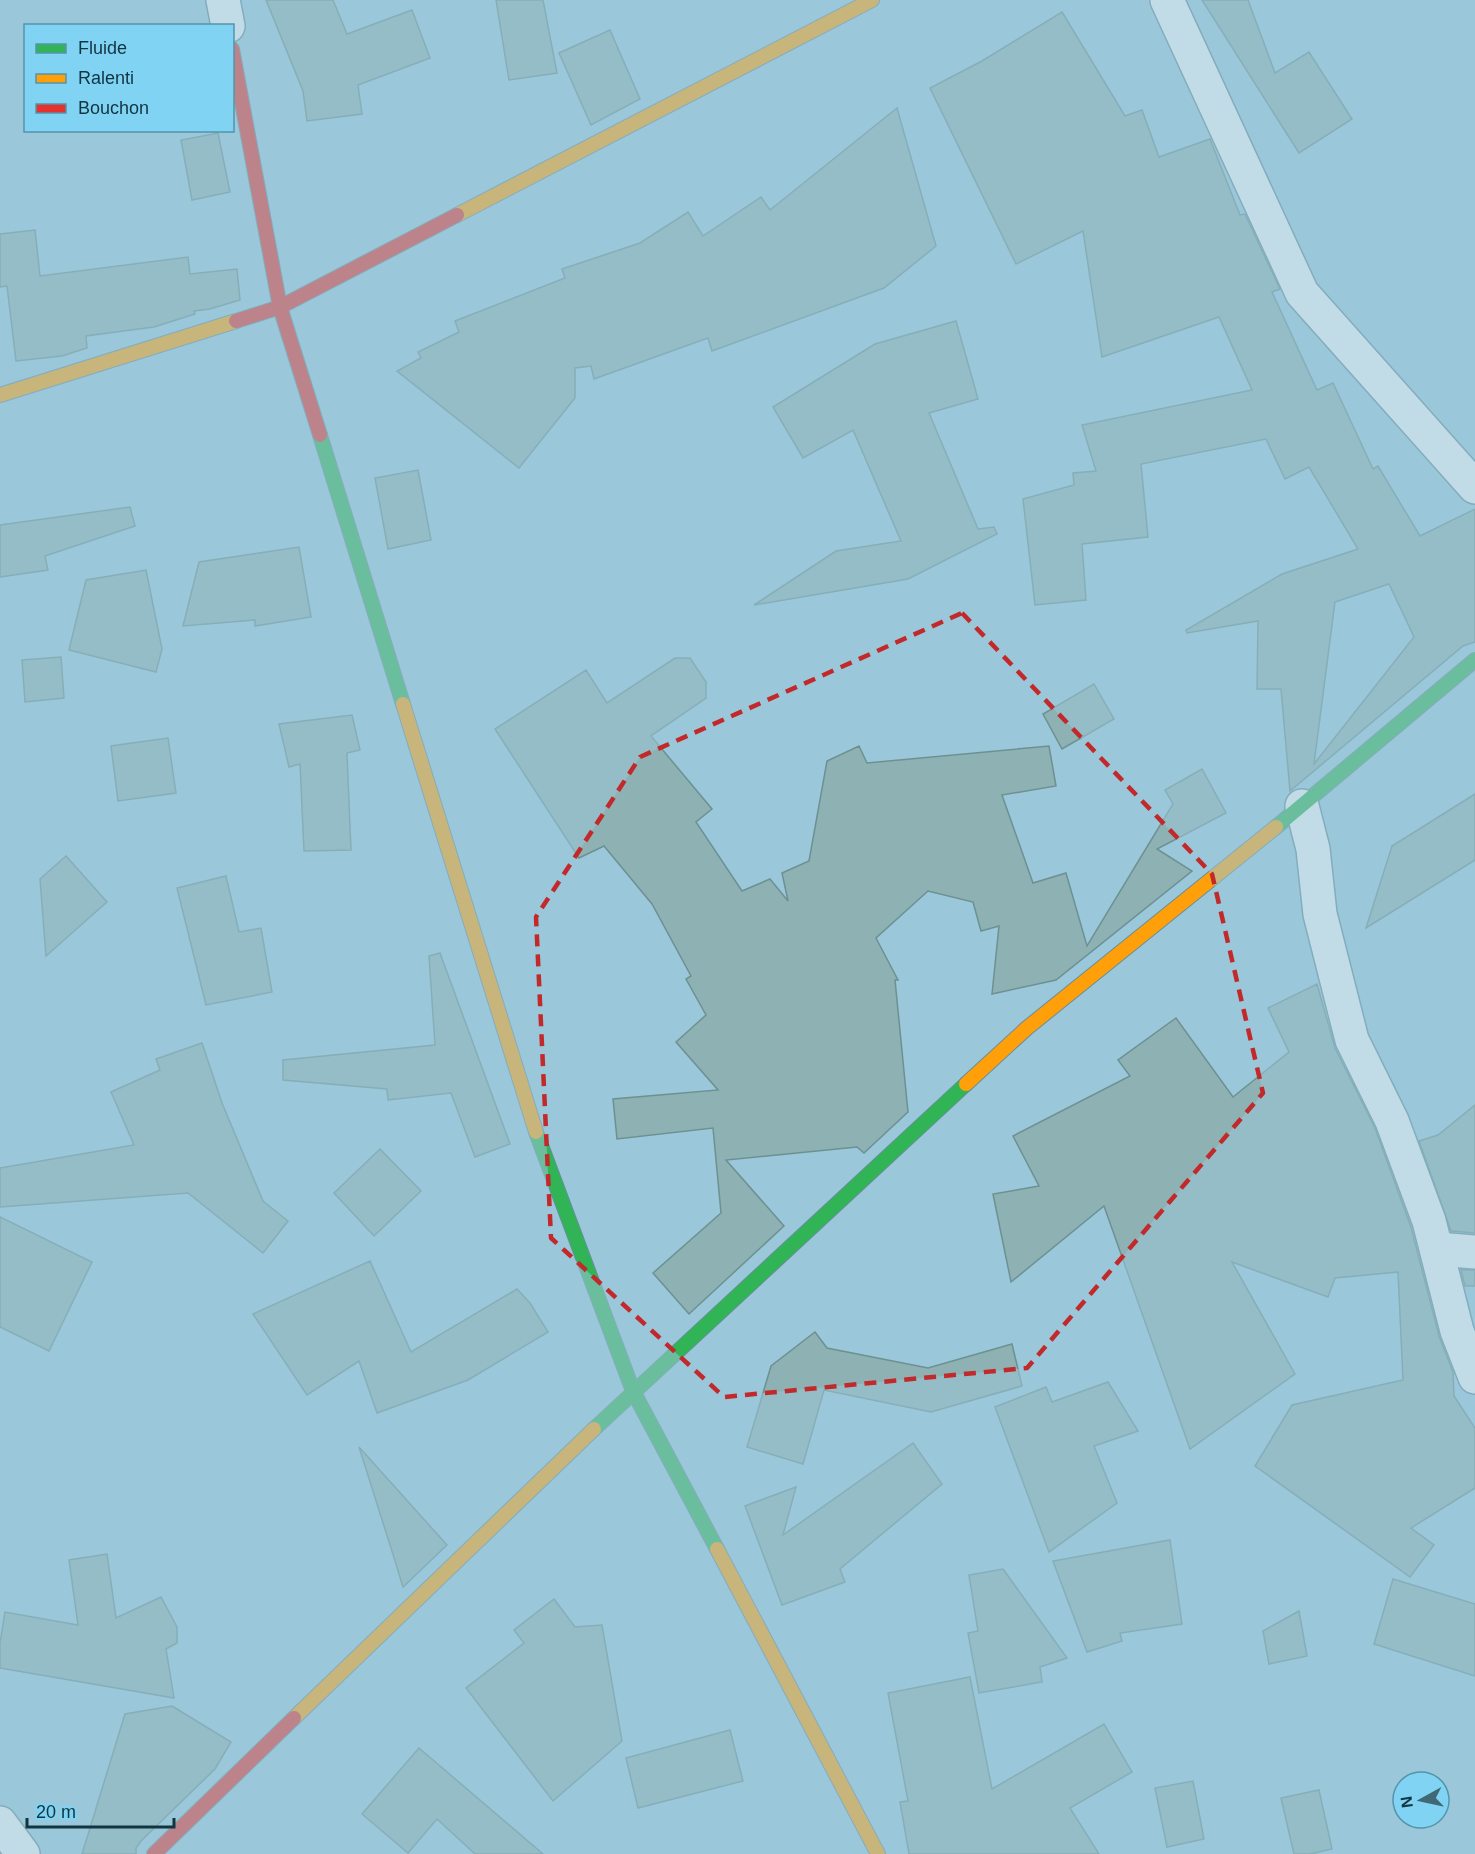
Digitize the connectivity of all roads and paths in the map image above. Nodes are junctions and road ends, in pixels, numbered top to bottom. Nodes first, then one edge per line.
1 (223, 0) edge
2 (872, 0) edge
3 (1167, 0) edge
4 (228, 24) edge
5 (234, 60) edge
6 (280, 307) junction
7 (0, 396) edge
8 (1475, 487) edge
9 (1475, 660) edge
10 (1302, 806) junction
11 (1437, 1249) junction
12 (1475, 1252) edge
13 (1475, 1377) edge
14 (633, 1391) junction
15 (0, 1823) edge
16 (157, 1853) edge
17 (23, 1854) edge
18 (878, 1854) edge

1 - 4 street
2 - 6 street
3 - 8 street
5 - 6 street
6 - 7 street
6 - 14 street
9 - 10 street
10 - 11 street
10 - 14 street
11 - 12 street
11 - 13 street
14 - 16 street
14 - 18 street
15 - 17 street

